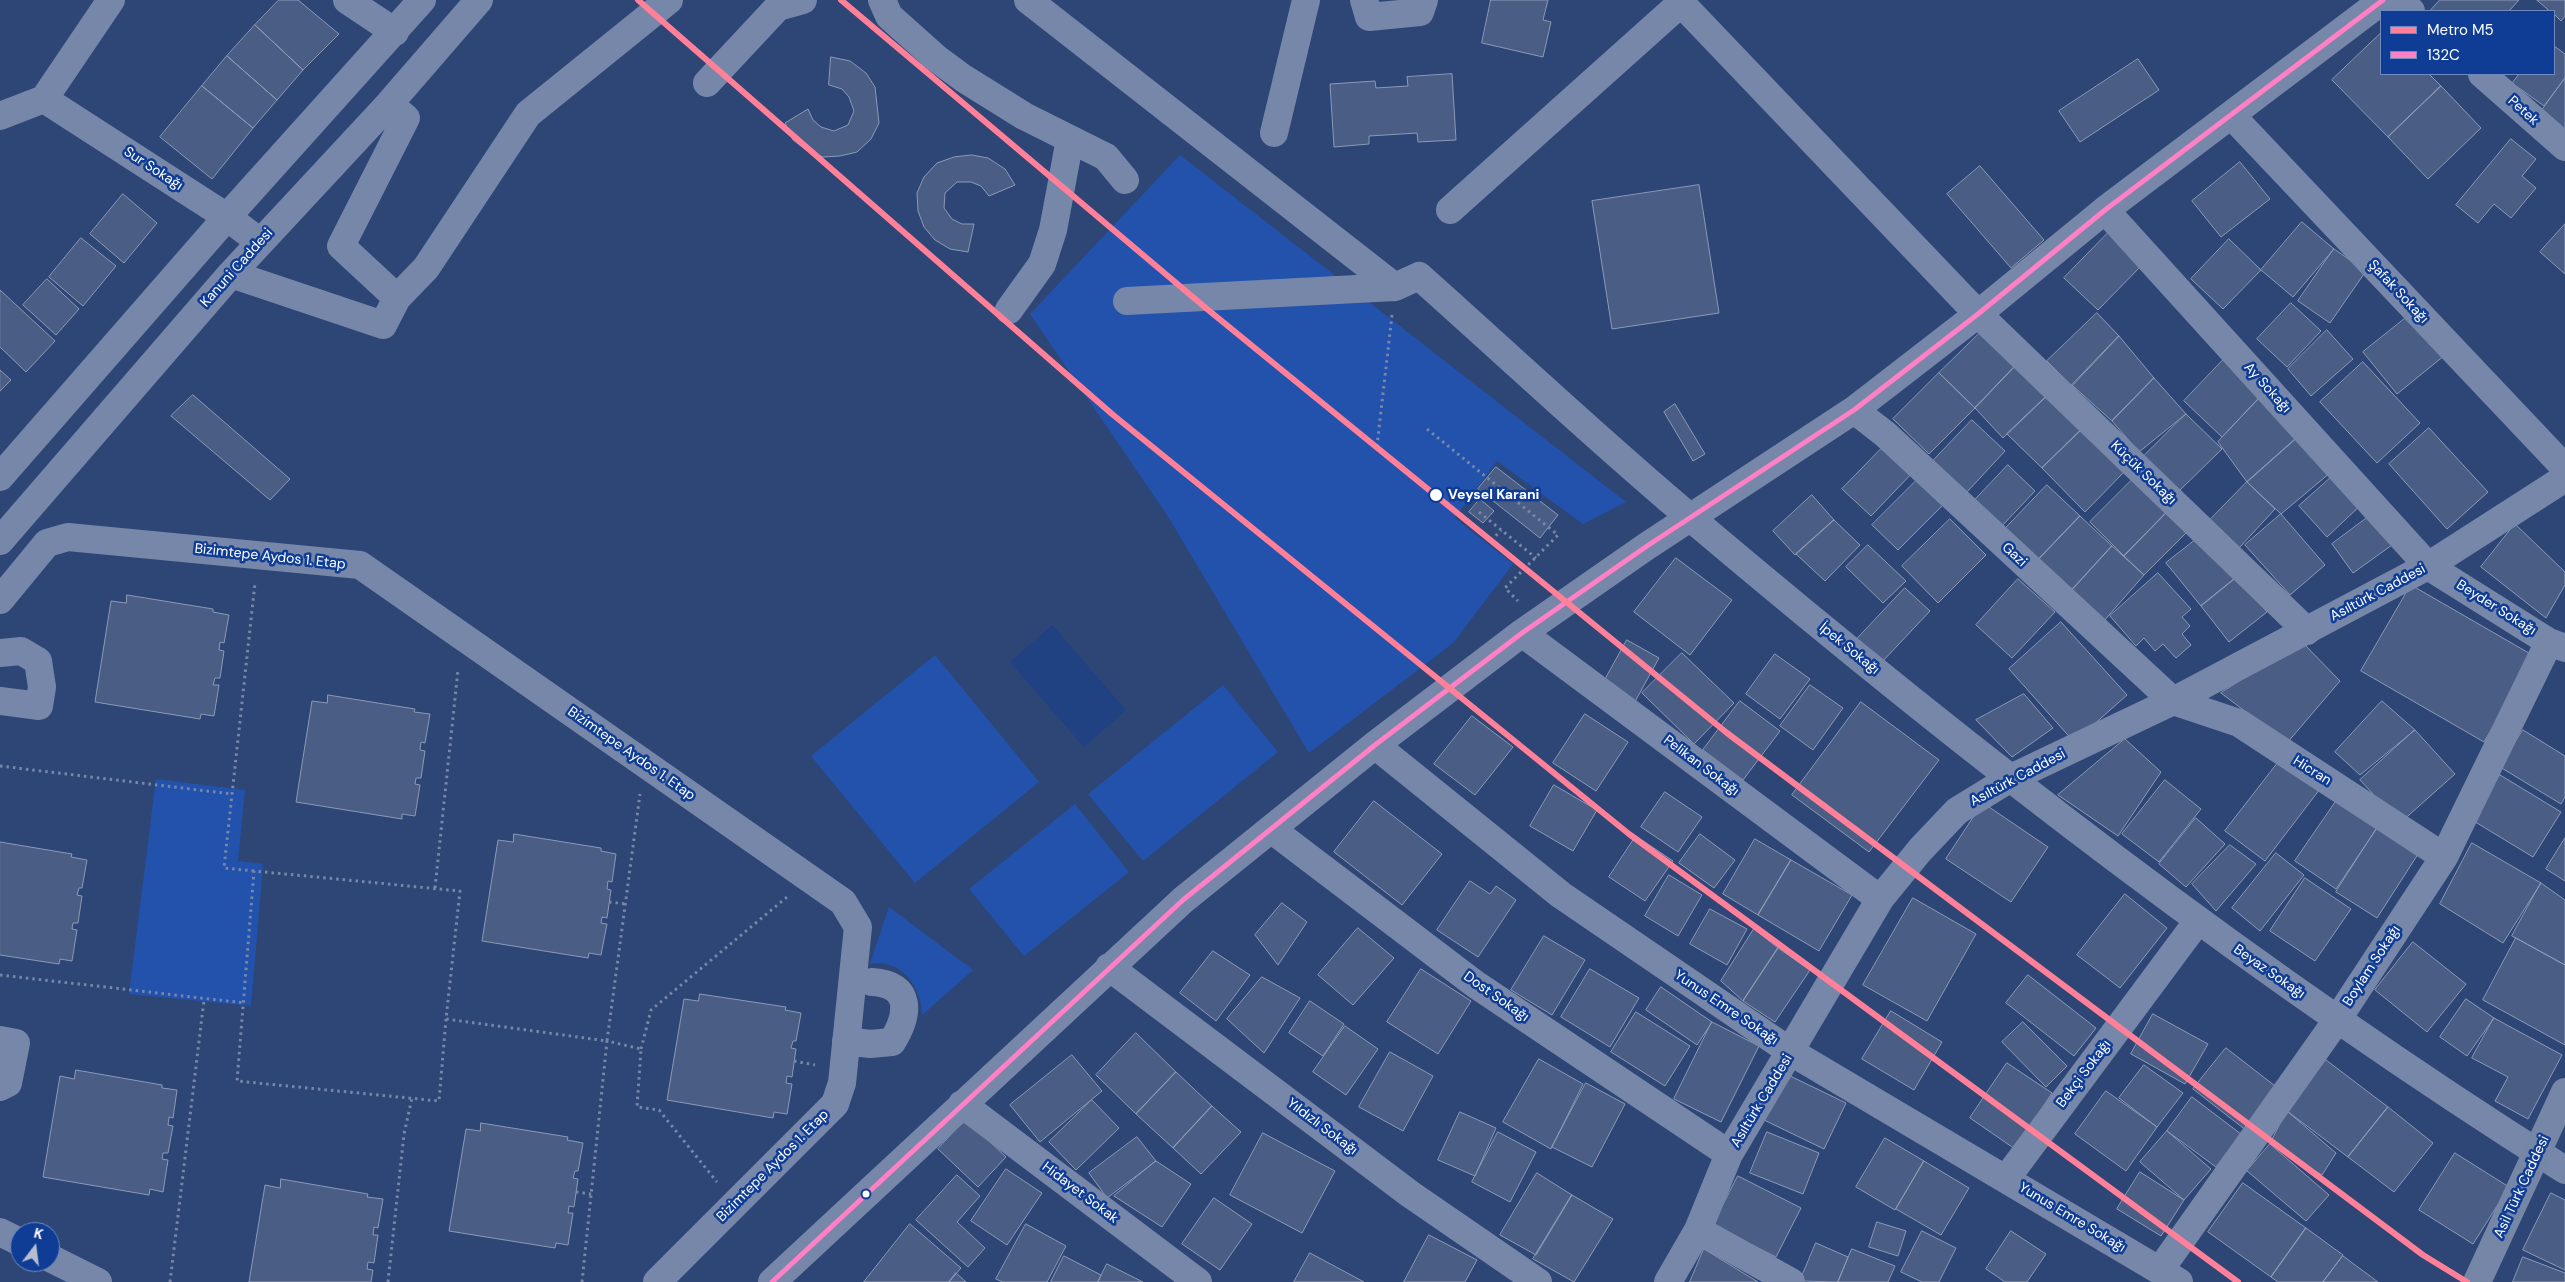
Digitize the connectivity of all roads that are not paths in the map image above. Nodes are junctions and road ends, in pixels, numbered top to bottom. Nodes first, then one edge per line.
1 (111, 0) edge
2 (348, 0) edge
3 (422, 0) edge
4 (479, 0) edge
5 (669, 0) edge
6 (804, 0) edge
7 (882, 0) edge
8 (1028, 0) edge
9 (1306, 0) edge
10 (1364, 0) edge
11 (1424, 0) edge
12 (2383, 0) edge
13 (2399, 0) edge
14 (2410, 10) edge
15 (396, 32) junction
16 (2483, 75) edge
17 (708, 83) dead end
18 (44, 99) junction
19 (389, 104) junction
20 (2230, 115) junction
21 (0, 116) edge
22 (1274, 133) dead end
23 (1070, 139) junction
24 (2565, 147) edge
25 (1125, 180) dead end
26 (1450, 210) dead end
27 (2105, 210) junction
28 (227, 217) junction
29 (260, 242) junction
30 (231, 274) junction
31 (1395, 287) junction
32 (397, 298) junction
33 (1127, 301) dead end
34 (1009, 310) dead end
35 (1978, 314) junction
36 (1854, 410) junction
37 (2565, 468) edge
38 (0, 477) edge
39 (2565, 478) edge
40 (1690, 518) junction
41 (0, 541) edge
42 (2428, 566) junction
43 (0, 600) edge
44 (2307, 631) junction
45 (1522, 633) junction
46 (2557, 645) edge
47 (0, 653) edge
48 (0, 701) edge
49 (2173, 701) junction
50 (1375, 745) junction
51 (2009, 779) junction
52 (1270, 829) junction
53 (2444, 857) junction
54 (1880, 899) junction
55 (2197, 922) junction
56 (1109, 968) junction
57 (872, 982) dead end
58 (2337, 1020) junction
59 (0, 1040) edge
60 (846, 1041) junction
61 (1791, 1052) junction
62 (0, 1087) edge
63 (2565, 1092) edge
64 (962, 1104) junction
65 (2538, 1153) junction
66 (1729, 1154) junction
67 (2565, 1170) edge
68 (2006, 1179) junction
69 (1698, 1230) junction
70 (60, 1263) edge
71 (2170, 1276) edge
72 (788, 1278) edge
73 (98, 1282) edge
74 (657, 1282) edge
75 (1198, 1282) edge
76 (1538, 1282) edge
77 (1668, 1282) edge
78 (1791, 1282) edge
79 (2477, 1282) edge

1 - 18 street
2 - 15 street
3 - 15 street
4 - 19 street, Kanuni Caddesi
5 - 32 street
6 - 17 street
7 - 23 street
8 - 31 street
9 - 22 street
10 - 11 street
12 - 20 street
13 - 14 street
15 - 28 street
16 - 24 street, Petek
18 - 21 street
18 - 28 street, Sur Sokağı
19 - 29 street, Kanuni Caddesi
19 - 32 street
20 - 27 street
20 - 37 street, Şafak Sokağı
23 - 25 street
23 - 34 street
26 - 35 street, Küçük Sokağı
27 - 35 street
27 - 42 street, Ay Sokağı
28 - 29 street, Sur Sokağı
28 - 38 street
29 - 30 street, Kanuni Caddesi
30 - 32 street
30 - 41 street, Kanuni Caddesi
31 - 33 street
31 - 40 street, İpek Sokağı
35 - 36 street
35 - 44 street, Küçük Sokağı
36 - 40 street
36 - 49 street, Gazi
39 - 42 street, Asıltürk Caddesi
40 - 45 street
40 - 51 street, İpek Sokağı
42 - 44 street, Asıltürk Caddesi
42 - 46 street, Beyder Sokağı
43 - 60 street, Bizimtepe Aydos 1. Etap
44 - 49 street, Asıltürk Caddesi
45 - 50 street
45 - 54 street, Pelikan Sokağı
46 - 53 street, Boylam Sokağı
47 - 48 street
49 - 51 street, Asıltürk Caddesi
49 - 53 street, Hicran
50 - 52 street
50 - 61 street, Yunus Emre Sokağı
51 - 54 street, Asıltürk Caddesi
51 - 55 street, Beyaz Sokağı
52 - 56 street
52 - 66 street, Dost Sokağı
53 - 58 street, Boylam Sokağı
54 - 61 street, Asıltürk Caddesi
55 - 58 street, Beyaz Sokağı
55 - 68 street, Bekçi Sokağı
56 - 64 street
56 - 76 street, Yıldızlı Sokağı
57 - 60 street
58 - 65 street, Beyaz Sokağı
58 - 71 street, Boylam Sokağı
59 - 62 street
60 - 74 street, Bizimtepe Aydos 1. Etap
61 - 66 street, Asıltürk Caddesi
61 - 68 street, Yunus Emre Sokağı
63 - 65 main road, Asil Türk Caddesi
64 - 72 street
64 - 75 street, Hidayet Sokak
65 - 67 street, Beyaz Sokağı
65 - 79 main road, Asil Türk Caddesi
66 - 69 street, Asıltürk Caddesi
68 - 71 street, Yunus Emre Sokağı
69 - 77 street, Asıltürk Caddesi
69 - 78 street
70 - 73 street

